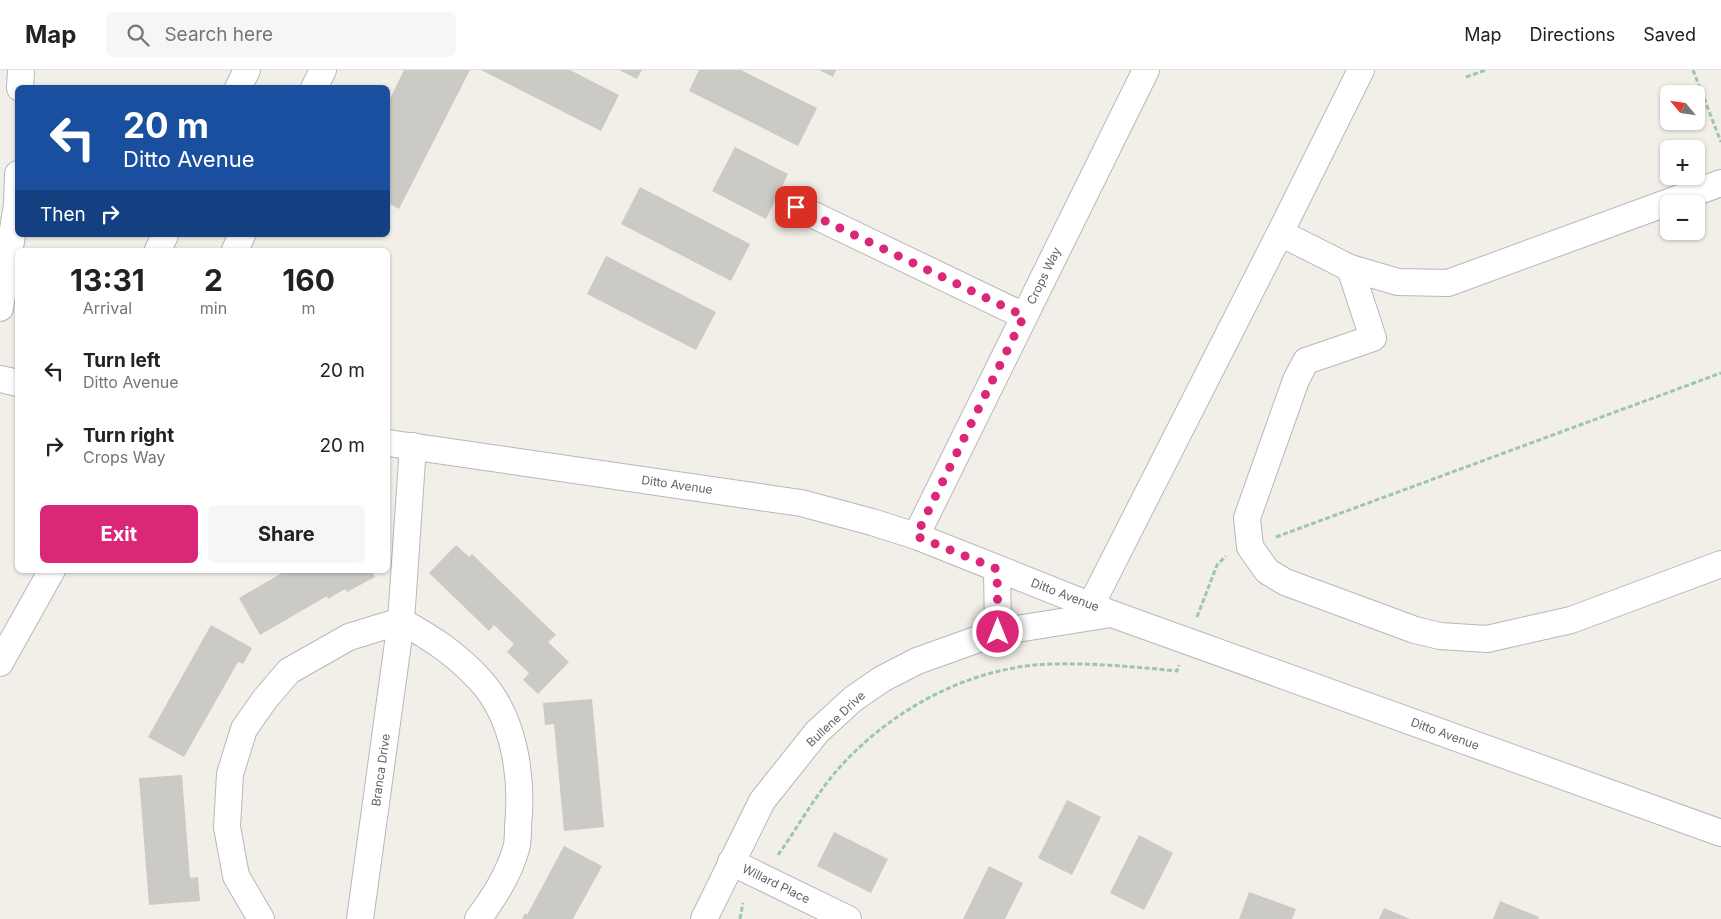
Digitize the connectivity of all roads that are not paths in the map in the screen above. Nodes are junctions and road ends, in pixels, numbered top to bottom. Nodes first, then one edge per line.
1 (21, 70) edge
2 (247, 70) edge
3 (323, 70) edge
4 (1146, 70) edge
5 (1361, 70) edge
6 (20, 85) edge
7 (240, 85) edge
8 (316, 85) edge
9 (1721, 184) edge
10 (796, 207) dead end
11 (15, 211) edge
12 (1280, 233) junction
13 (1350, 268) junction
14 (0, 308) edge
15 (1024, 316) junction
16 (0, 379) edge
17 (15, 382) edge
18 (390, 443) edge
19 (413, 446) junction
20 (916, 536) junction
21 (1721, 564) edge
22 (997, 569) junction
23 (50, 573) edge
24 (1102, 610) junction
25 (402, 621) junction
26 (998, 632) junction
27 (0, 663) edge
28 (1721, 833) edge
29 (731, 862) junction
30 (261, 919) edge
31 (360, 919) edge
32 (478, 919) edge
33 (704, 919) edge
34 (848, 919) edge

1 - 6 street
2 - 7 street
3 - 8 street
4 - 15 street, Crops Way
5 - 12 street
9 - 13 street
10 - 15 street
11 - 14 street
12 - 13 street
12 - 24 street
13 - 21 street
15 - 20 street, Crops Way
16 - 17 street
18 - 19 street, Ditto Avenue
19 - 20 street, Ditto Avenue
19 - 25 street, Branca Drive
20 - 22 street, Ditto Avenue
22 - 24 street, Ditto Avenue
22 - 26 street
23 - 27 street
24 - 26 street, Bullene Drive
24 - 28 street, Ditto Avenue
25 - 30 street
25 - 31 street, Branca Drive
25 - 32 street
26 - 29 street, Bullene Drive
29 - 33 street, Bullene Drive
29 - 34 street, Willard Place

